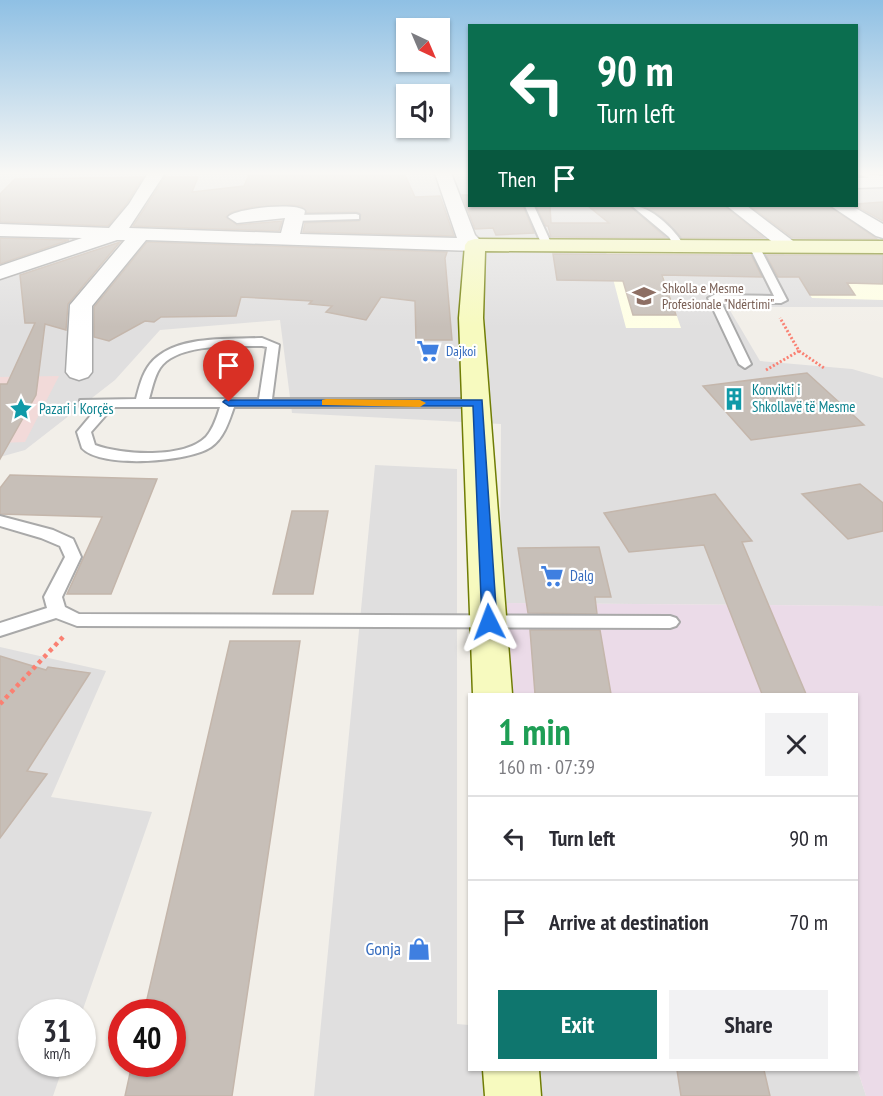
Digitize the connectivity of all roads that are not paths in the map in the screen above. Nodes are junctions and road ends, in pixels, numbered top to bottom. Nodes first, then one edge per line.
1 (122, 224) edge
2 (234, 224) edge
3 (292, 224) edge
4 (356, 224) edge
5 (461, 224) edge
6 (480, 224) edge
7 (538, 224) edge
8 (659, 224) edge
9 (760, 224) edge
10 (870, 224) edge
11 (0, 230) edge
12 (883, 232) edge
13 (114, 234) junction
14 (141, 234) junction
15 (230, 237) junction
16 (288, 239) junction
17 (355, 241) junction
18 (475, 245) junction
19 (548, 245) junction
20 (679, 245) junction
21 (754, 246) junction
22 (791, 247) junction
23 (883, 247) edge
24 (0, 273) edge
25 (745, 364) dead end
26 (79, 372) dead end
27 (229, 402) junction
28 (265, 402) junction
29 (84, 403) dead end
30 (109, 403) junction
31 (141, 403) junction
32 (478, 403) junction
33 (0, 521) edge
34 (57, 611) junction
35 (489, 622) junction
36 (670, 622) dead end
37 (0, 630) edge
38 (493, 693) edge
39 (511, 1071) edge
40 (513, 1096) edge

1 - 13 street
2 - 15 street
3 - 16 street
4 - 17 street
5 - 18 street
6 - 18 street
7 - 19 lane
8 - 20 lane
9 - 22 street
10 - 12 street
11 - 13 street
13 - 14 street
13 - 24 street
14 - 15 street
14 - 26 street
15 - 16 street
16 - 17 street
17 - 18 street
18 - 19 street
18 - 32 street
19 - 20 street
20 - 21 street
21 - 22 street
21 - 25 lane
22 - 23 street
27 - 28 lane
27 - 30 lane
27 - 31 lane
28 - 31 lane
28 - 32 lane
29 - 30 lane
30 - 31 lane
32 - 35 street
33 - 34 lane
34 - 35 lane
34 - 37 lane
35 - 36 lane
35 - 38 street
39 - 40 street

